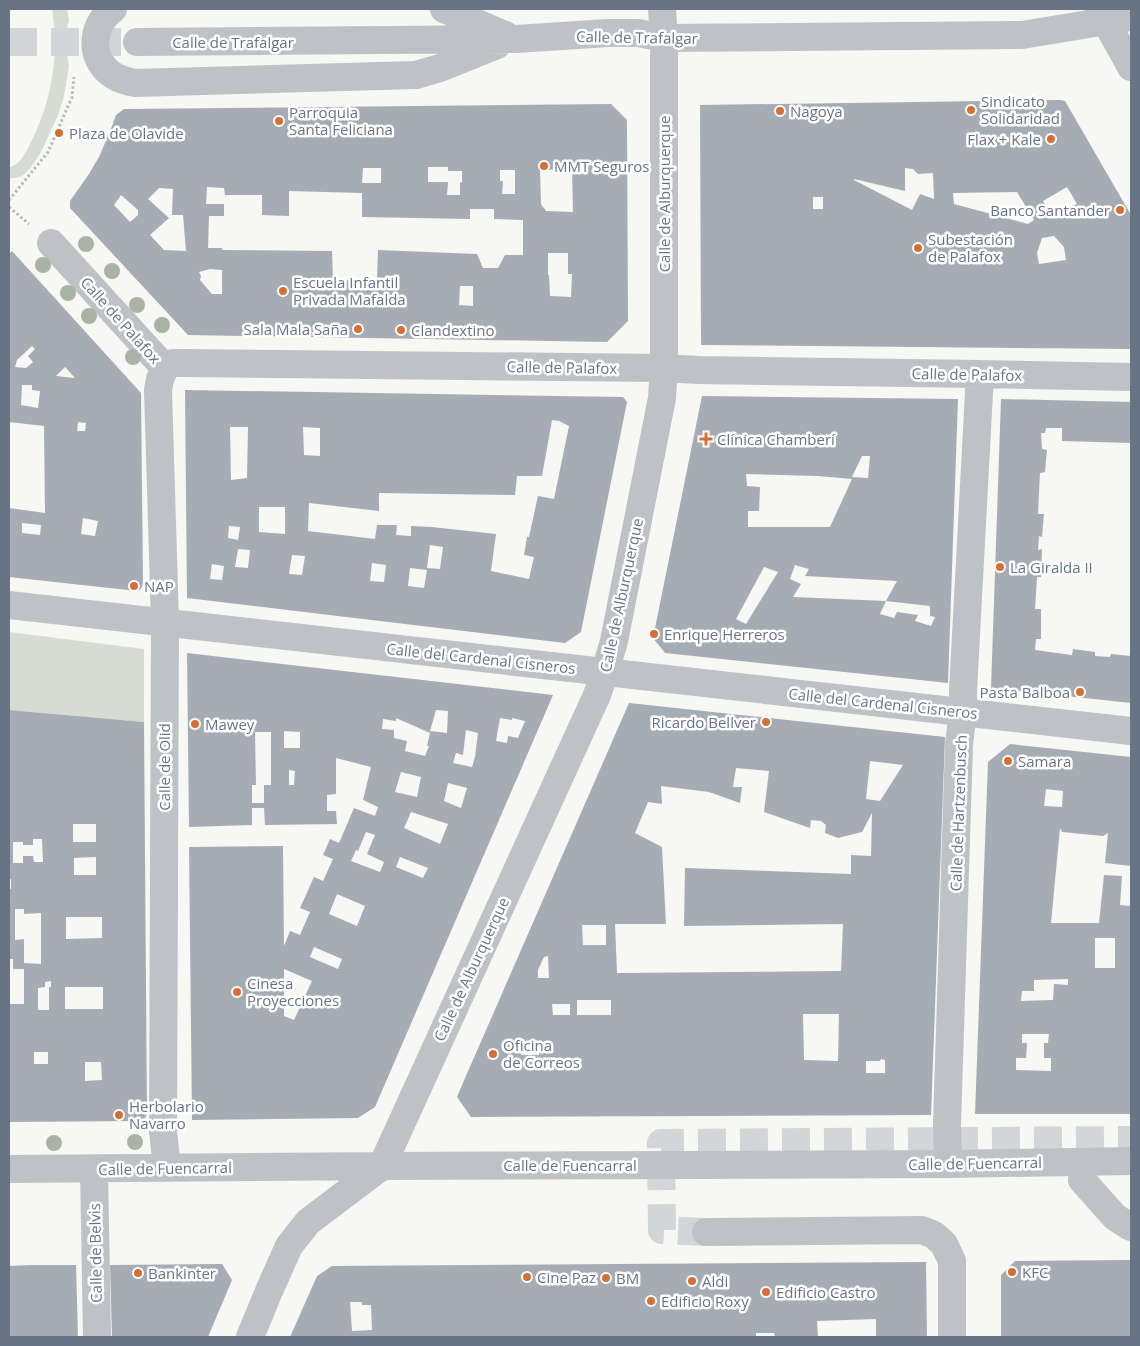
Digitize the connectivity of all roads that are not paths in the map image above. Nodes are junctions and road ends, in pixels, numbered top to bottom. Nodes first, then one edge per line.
1 (113, 9) edge
2 (444, 9) edge
3 (662, 9) edge
4 (1112, 16) edge
5 (664, 38) junction
6 (516, 39) junction
7 (137, 42) tunnel mouth
8 (1131, 67) edge
9 (51, 243) dead end
10 (165, 368) junction
11 (664, 368) junction
12 (980, 374) junction
13 (1131, 377) edge
14 (9, 605) edge
15 (165, 622) junction
16 (605, 672) junction
17 (963, 712) junction
18 (1131, 731) edge
19 (1131, 1161) edge
20 (1083, 1162) junction
21 (948, 1164) junction
22 (382, 1166) junction
23 (167, 1167) junction
24 (9, 1169) edge
25 (94, 1169) junction
26 (1131, 1227) edge
27 (706, 1232) tunnel mouth
28 (97, 1337) edge
29 (250, 1337) edge
30 (952, 1337) edge

1 - 6 street
2 - 6 street
3 - 5 street, Calle de Alburquerque
4 - 5 street, Calle de Trafalgar
4 - 8 street
5 - 6 street, Calle de Trafalgar
5 - 11 street, Calle de Alburquerque
6 - 7 street, Calle de Trafalgar
9 - 10 street, Calle de Palafox
10 - 11 street, Calle de Palafox
10 - 15 street, Calle de Olid
11 - 12 street, Calle de Palafox
11 - 16 street, Calle de Alburquerque
12 - 13 street, Calle de Palafox
12 - 17 street, Calle de Hartzenbusch
14 - 15 street, Calle del Cardenal Cisneros
15 - 16 street, Calle del Cardenal Cisneros
15 - 23 street, Calle de Olid
16 - 17 street, Calle del Cardenal Cisneros
16 - 22 street, Calle de Alburquerque
17 - 18 street, Calle del Cardenal Cisneros
17 - 21 street, Calle de Hartzenbusch
19 - 20 street, Calle de Fuencarral
20 - 21 street, Calle de Fuencarral
20 - 26 street
21 - 22 street, Calle de Fuencarral
22 - 23 street, Calle de Fuencarral
22 - 29 street
23 - 25 street, Calle de Fuencarral
24 - 25 street, Calle de Fuencarral
25 - 28 street, Calle de Belvis
27 - 30 street

